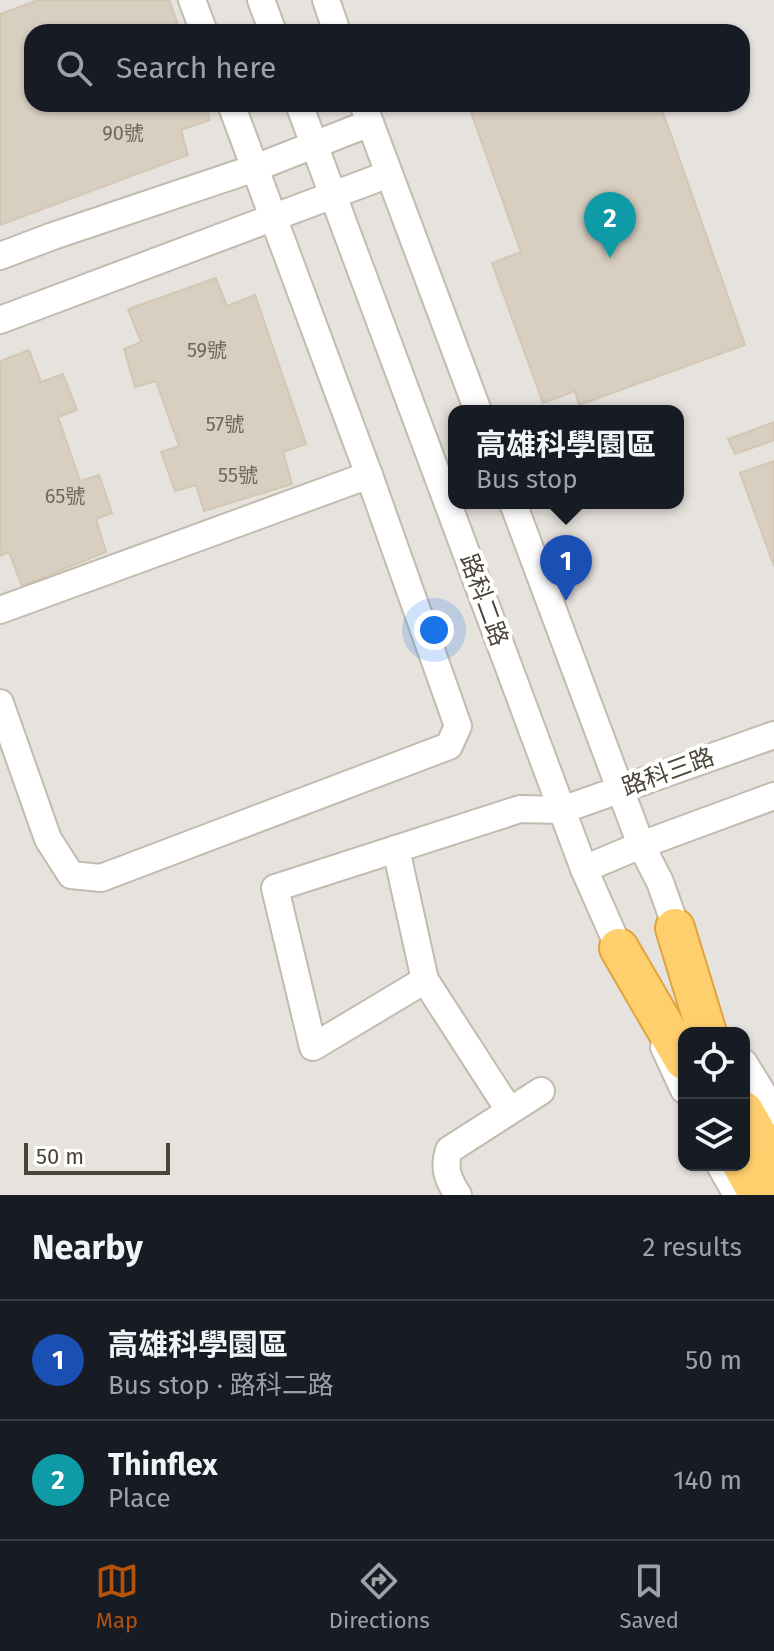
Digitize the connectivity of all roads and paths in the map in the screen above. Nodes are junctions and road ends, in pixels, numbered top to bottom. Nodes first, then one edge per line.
1 (192, 0) edge
2 (261, 0) edge
3 (326, 0) edge
4 (201, 24) edge
5 (270, 24) edge
6 (334, 24) edge
7 (234, 112) edge
8 (302, 112) edge
9 (367, 114) edge
10 (314, 146) junction
11 (255, 168) junction
12 (389, 174) junction
13 (333, 197) junction
14 (275, 219) junction
15 (0, 256) edge
16 (0, 320) edge
17 (476, 405) edge
18 (369, 475) junction
19 (448, 505) edge
20 (450, 509) edge
21 (515, 509) edge
22 (0, 610) edge
23 (0, 703) edge
24 (774, 735) edge
25 (621, 789) junction
26 (774, 796) edge
27 (562, 810) junction
28 (641, 845) junction
29 (396, 849) junction
30 (584, 869) junction
31 (675, 928) junction
32 (619, 948) junction
33 (425, 980) junction
34 (705, 1027) edge
35 (723, 1027) edge
36 (678, 1050) edge
37 (750, 1073) edge
38 (678, 1077) edge
39 (541, 1091) dead end
40 (509, 1110) junction
41 (774, 1112) edge
42 (750, 1122) edge
43 (774, 1164) edge
44 (723, 1171) edge
45 (745, 1171) edge
46 (458, 1195) edge
47 (737, 1195) edge
48 (759, 1195) edge

1 - 4 street
2 - 5 street
3 - 6 street
7 - 11 street
8 - 10 street, 路科二路
9 - 10 street
9 - 12 street
10 - 11 street
10 - 13 street, 路科二路
11 - 14 street
11 - 15 street
12 - 13 street
12 - 17 street
13 - 14 street
13 - 19 street, 路科二路
14 - 16 street
14 - 18 street
18 - 22 street
18 - 23 street
20 - 27 street, 路科二路
21 - 25 street
24 - 25 street, 路科三路
25 - 27 street, 路科三路
25 - 28 street
26 - 28 street
27 - 29 street
27 - 30 street, 路科二路
28 - 30 street
28 - 31 street
29 - 33 street
29 - 33 street
30 - 32 street, 路科二路
31 - 34 highway
31 - 35 street
32 - 36 highway
32 - 38 street, 路科二路
33 - 40 street
37 - 41 street
39 - 40 street
40 - 46 street
42 - 43 highway
44 - 47 street
45 - 48 highway

